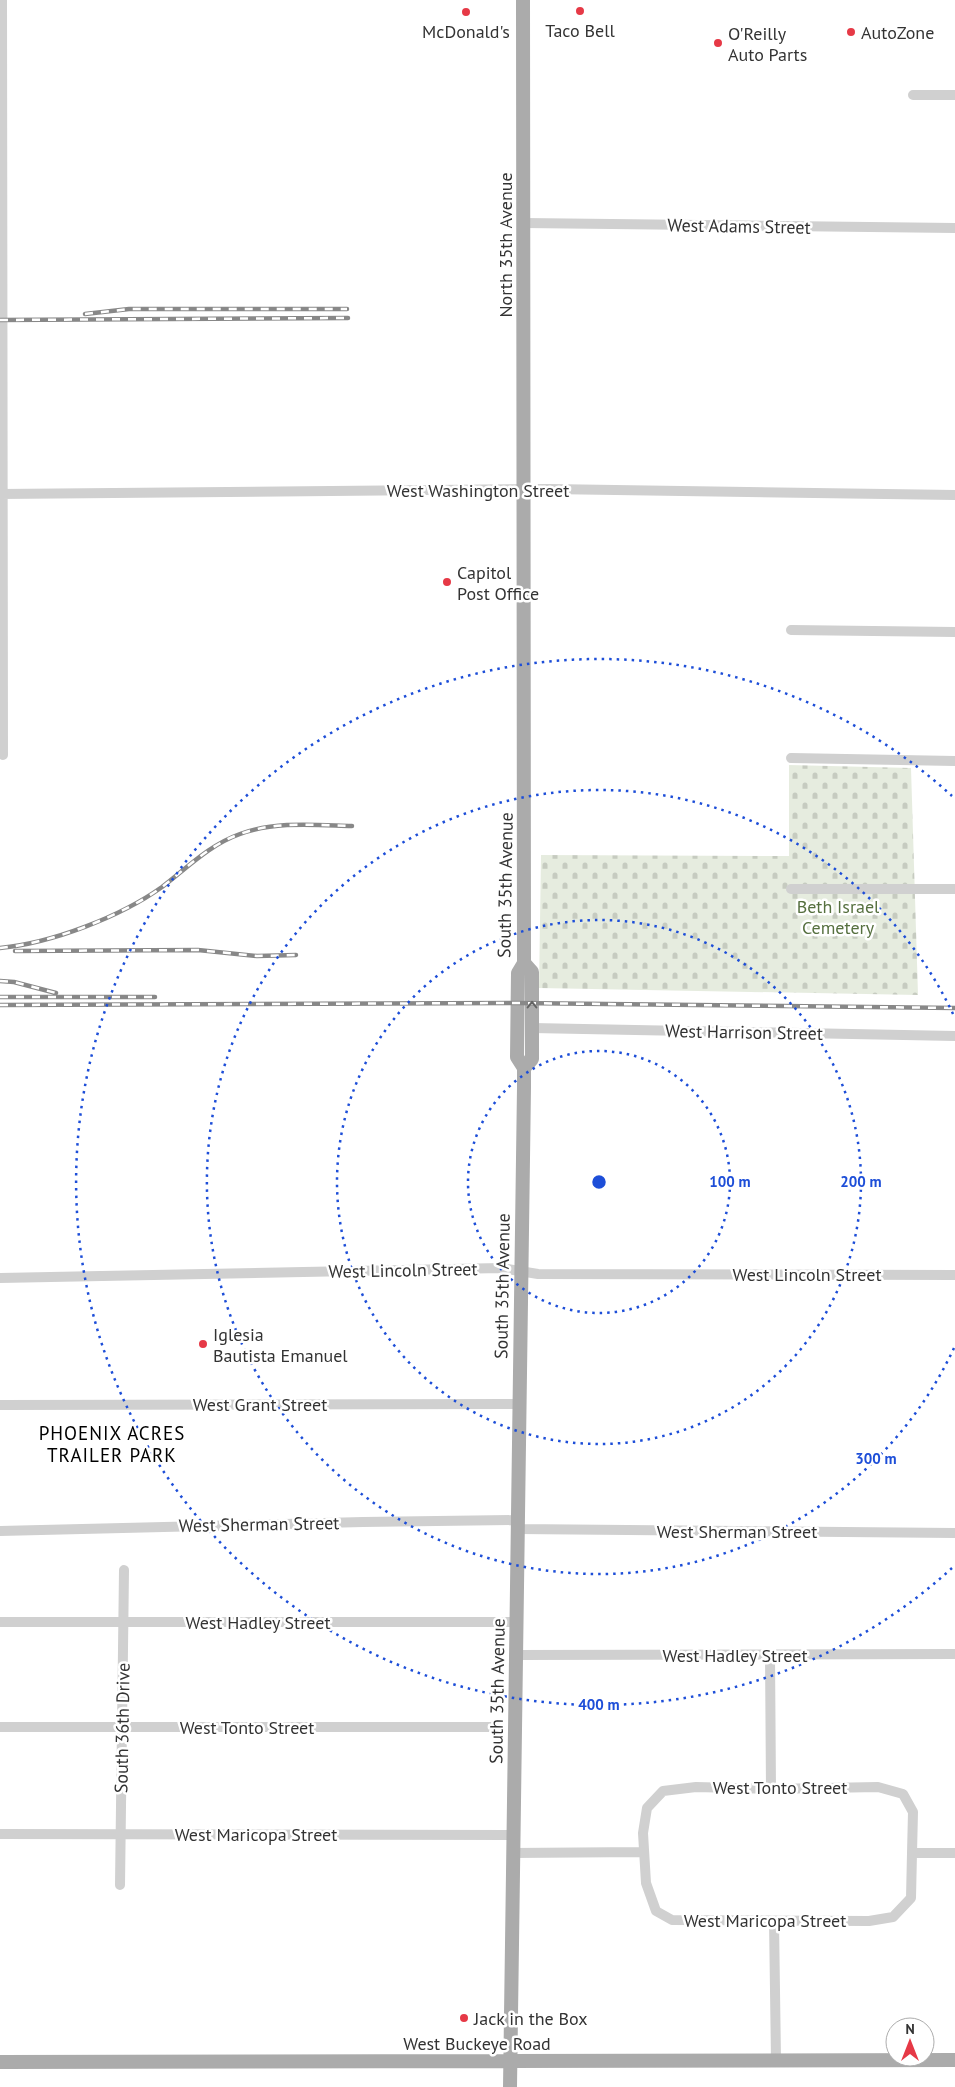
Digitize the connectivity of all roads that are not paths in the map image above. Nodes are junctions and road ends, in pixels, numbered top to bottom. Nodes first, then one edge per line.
1 (2, 0) edge
2 (523, 0) edge
3 (913, 95) dead end
4 (955, 95) edge
5 (1, 186) edge
6 (524, 223) junction
7 (955, 228) edge
8 (525, 489) junction
9 (1, 494) edge
10 (955, 495) edge
11 (791, 630) dead end
12 (955, 632) edge
13 (3, 755) dead end
14 (791, 758) dead end
15 (955, 760) edge
16 (791, 889) dead end
17 (955, 889) edge
18 (524, 963) junction
19 (532, 1028) junction
20 (955, 1036) edge
21 (524, 1068) junction
22 (520, 1271) junction
23 (955, 1275) edge
24 (0, 1278) edge
25 (520, 1404) junction
26 (0, 1405) edge
27 (518, 1524) junction
28 (0, 1531) edge
29 (955, 1533) edge
30 (124, 1570) dead end
31 (0, 1622) edge
32 (123, 1622) junction
33 (517, 1622) junction
34 (955, 1654) edge
35 (516, 1655) junction
36 (770, 1655) junction
37 (0, 1727) edge
38 (123, 1727) junction
39 (495, 1727) dead end
40 (772, 1789) junction
41 (0, 1834) edge
42 (121, 1834) junction
43 (512, 1835) junction
44 (644, 1852) junction
45 (512, 1853) junction
46 (912, 1853) junction
47 (955, 1854) edge
48 (120, 1885) dead end
49 (774, 1921) junction
50 (776, 2060) junction
51 (955, 2060) edge
52 (509, 2061) junction
53 (0, 2062) edge
54 (510, 2087) edge

1 - 5 street
2 - 6 main road, North 35th Avenue
3 - 4 street
5 - 9 street
6 - 7 street, West Adams Street
6 - 8 main road, North 35th Avenue
8 - 9 street, West Washington Street
8 - 10 street, West Washington Street
8 - 18 main road, South 35th Avenue
9 - 13 street
11 - 12 street
14 - 15 street
16 - 17 street
19 -> 18 main road
18 - 21 main road, South 35th Avenue
19 - 20 street, West Harrison Street
19 - 21 main road
21 - 22 main road, South 35th Avenue
22 - 23 street, West Lincoln Street
22 - 24 street, West Lincoln Street
22 - 25 main road, South 35th Avenue
25 - 26 street, West Grant Street
25 - 27 main road, South 35th Avenue
27 - 28 street, West Sherman Street
27 - 29 street, West Sherman Street
27 - 33 main road, South 35th Avenue
30 - 32 street, South 36th Drive
31 - 32 street, West Hadley Street
32 - 33 street, West Hadley Street
32 - 38 street, South 36th Drive
33 - 35 main road, South 35th Avenue
34 - 36 street, West Hadley Street
35 - 36 street, West Hadley Street
35 - 43 main road, South 35th Avenue
36 - 40 street
37 - 38 street, West Tonto Street
38 - 39 street, West Tonto Street
38 - 42 street, South 36th Drive
40 - 44 street, West Tonto Street
40 - 46 street, West Tonto Street
41 - 42 street, West Maricopa Street
42 - 43 street, West Maricopa Street
42 - 48 street, South 36th Drive
43 - 45 main road, South 35th Avenue
44 - 45 street
44 - 49 street, West Maricopa Street
45 - 52 main road, South 35th Avenue
46 - 47 street
46 - 49 street, West Maricopa Street
49 - 50 street
50 - 51 main road, West Buckeye Road
50 - 52 main road, West Buckeye Road
52 - 53 main road, West Buckeye Road
52 - 54 main road, South 35th Avenue

